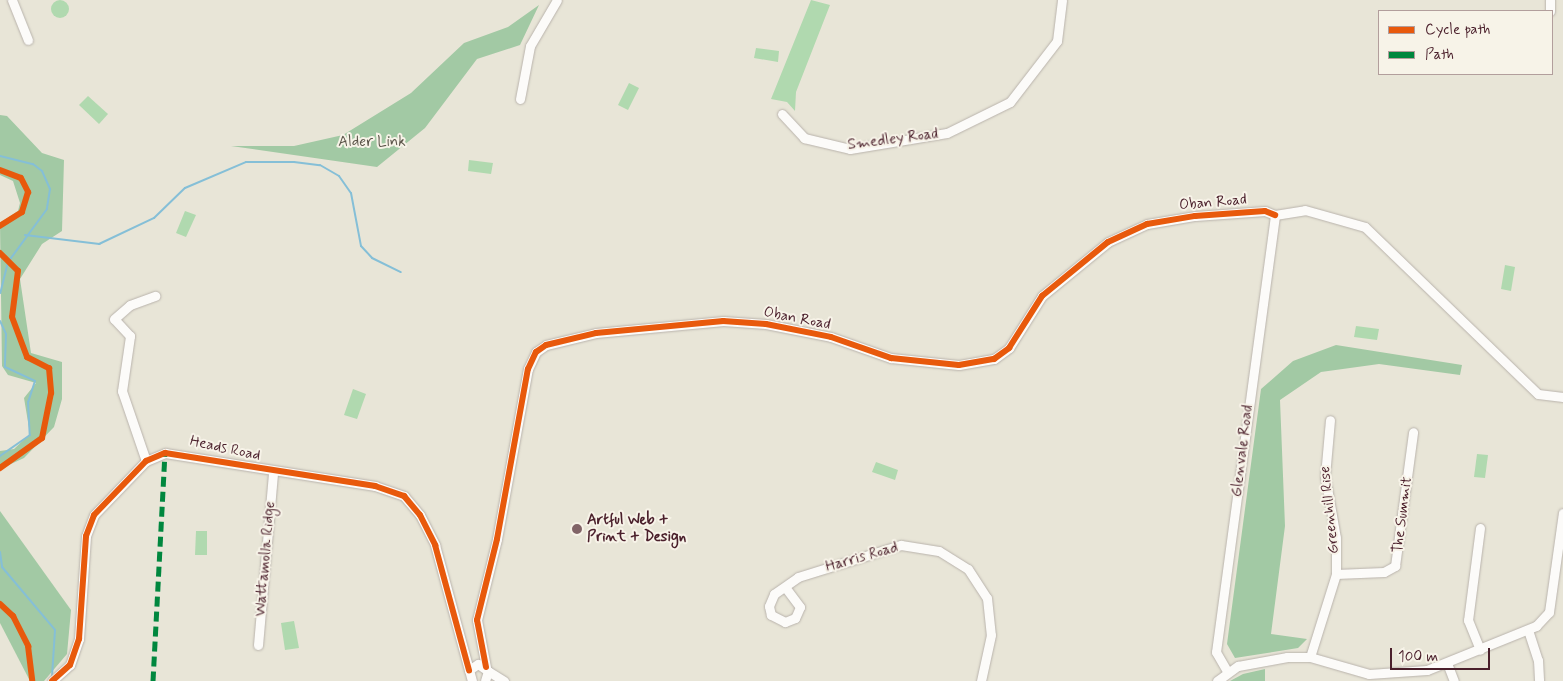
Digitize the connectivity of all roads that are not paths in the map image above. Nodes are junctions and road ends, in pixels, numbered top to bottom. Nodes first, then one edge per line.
1 (12, 0) edge
2 (557, 0) edge
3 (1062, 0) edge
4 (28, 40) dead end
5 (520, 99) dead end
6 (782, 114) dead end
7 (1275, 215) junction
8 (155, 296) dead end
9 (1563, 398) edge
10 (1330, 420) dead end
11 (1413, 432) dead end
12 (146, 461) junction
13 (274, 473) junction
14 (1563, 513) edge
15 (1480, 528) dead end
16 (1336, 574) junction
17 (785, 587) dead end
18 (1528, 630) junction
19 (258, 645) dead end
20 (1480, 650) junction
21 (1310, 657) junction
22 (1447, 663) junction
23 (1227, 671) junction
24 (478, 674) edge
25 (1369, 678) edge
26 (52, 681) edge
27 (504, 681) edge
28 (981, 681) edge
29 (1217, 681) edge
30 (1454, 681) edge
31 (1539, 681) edge

1 - 4 street
2 - 5 street
3 - 6 street, Smedley Road
7 - 9 street, Oban Road
7 - 23 street, Glenvale Road
7 - 24 street, Oban Road
8 - 12 street
10 - 16 street, Greenhill Rise
11 - 16 street, The Summit
12 - 13 street, Heads Road
12 - 26 street, Heads Road
13 - 19 street, Wattamolla Ridge
13 - 24 street, Heads Road
14 - 18 street
15 - 20 street
16 - 21 street, Greenhill Rise
17 - 28 street, Harris Road
18 - 20 street
18 - 31 street
20 - 22 street
21 - 23 street
21 - 25 street
22 - 25 street
22 - 30 street
23 - 29 street
24 - 27 street

